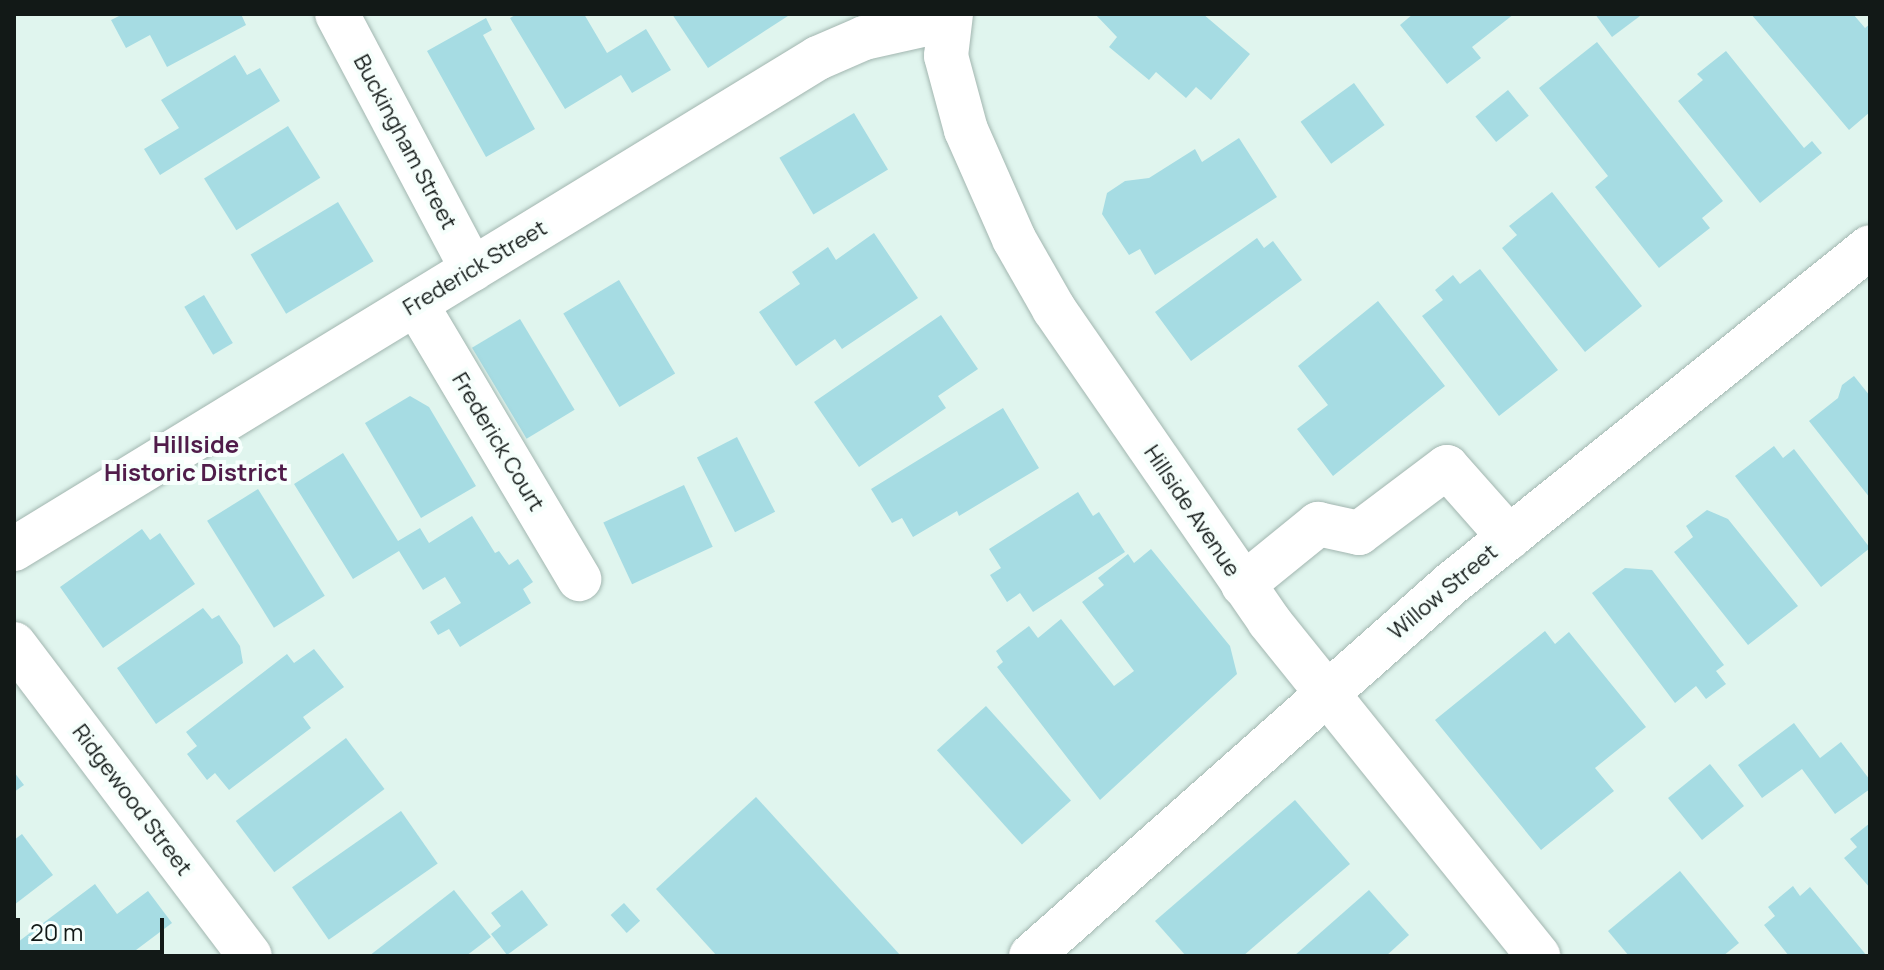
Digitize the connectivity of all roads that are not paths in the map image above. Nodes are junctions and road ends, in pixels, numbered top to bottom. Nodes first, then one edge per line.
1 (337, 14) edge
2 (947, 16) edge
3 (1870, 247) edge
4 (472, 269) junction
5 (416, 304) junction
6 (1509, 537) junction
7 (14, 549) edge
8 (579, 579) dead end
9 (1243, 585) junction
10 (14, 644) edge
11 (1324, 693) junction
12 (250, 956) edge
13 (1031, 956) edge
14 (1538, 956) edge

1 - 4 street, Buckingham Street
2 - 4 street, Frederick Street
2 - 9 street, Hillside Avenue
3 - 6 street, Willow Street
4 - 5 street, Frederick Street
5 - 7 street, Frederick Street
5 - 8 street, Frederick Court
6 - 9 street
6 - 11 street, Willow Street
9 - 11 street, Hillside Avenue
10 - 12 street, Ridgewood Street
11 - 13 street, Willow Street
11 - 14 street, Hillside Avenue

